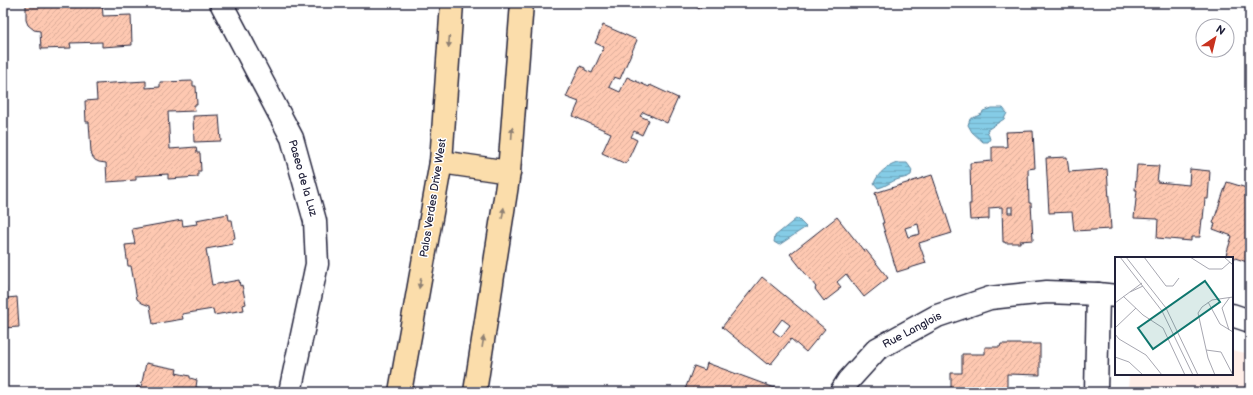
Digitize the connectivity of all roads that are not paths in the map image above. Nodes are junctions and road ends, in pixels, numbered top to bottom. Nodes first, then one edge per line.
1 (221, 3) edge
2 (452, 3) edge
3 (522, 3) edge
4 (441, 162) junction
5 (509, 172) junction
6 (1107, 295) edge
7 (1233, 316) edge
8 (1250, 320) edge
9 (290, 392) edge
10 (400, 392) edge
11 (475, 392) edge
12 (841, 392) edge
13 (1096, 392) edge

1 - 9 street, Paseo de la Luz
2 -> 4 main road, Palos Verdes Drive West
5 -> 3 main road
4 - 5 main road
4 -> 10 main road, Palos Verdes Drive West
11 -> 5 main road
6 - 12 street, Rue Langlois
6 - 13 street
7 - 8 street

